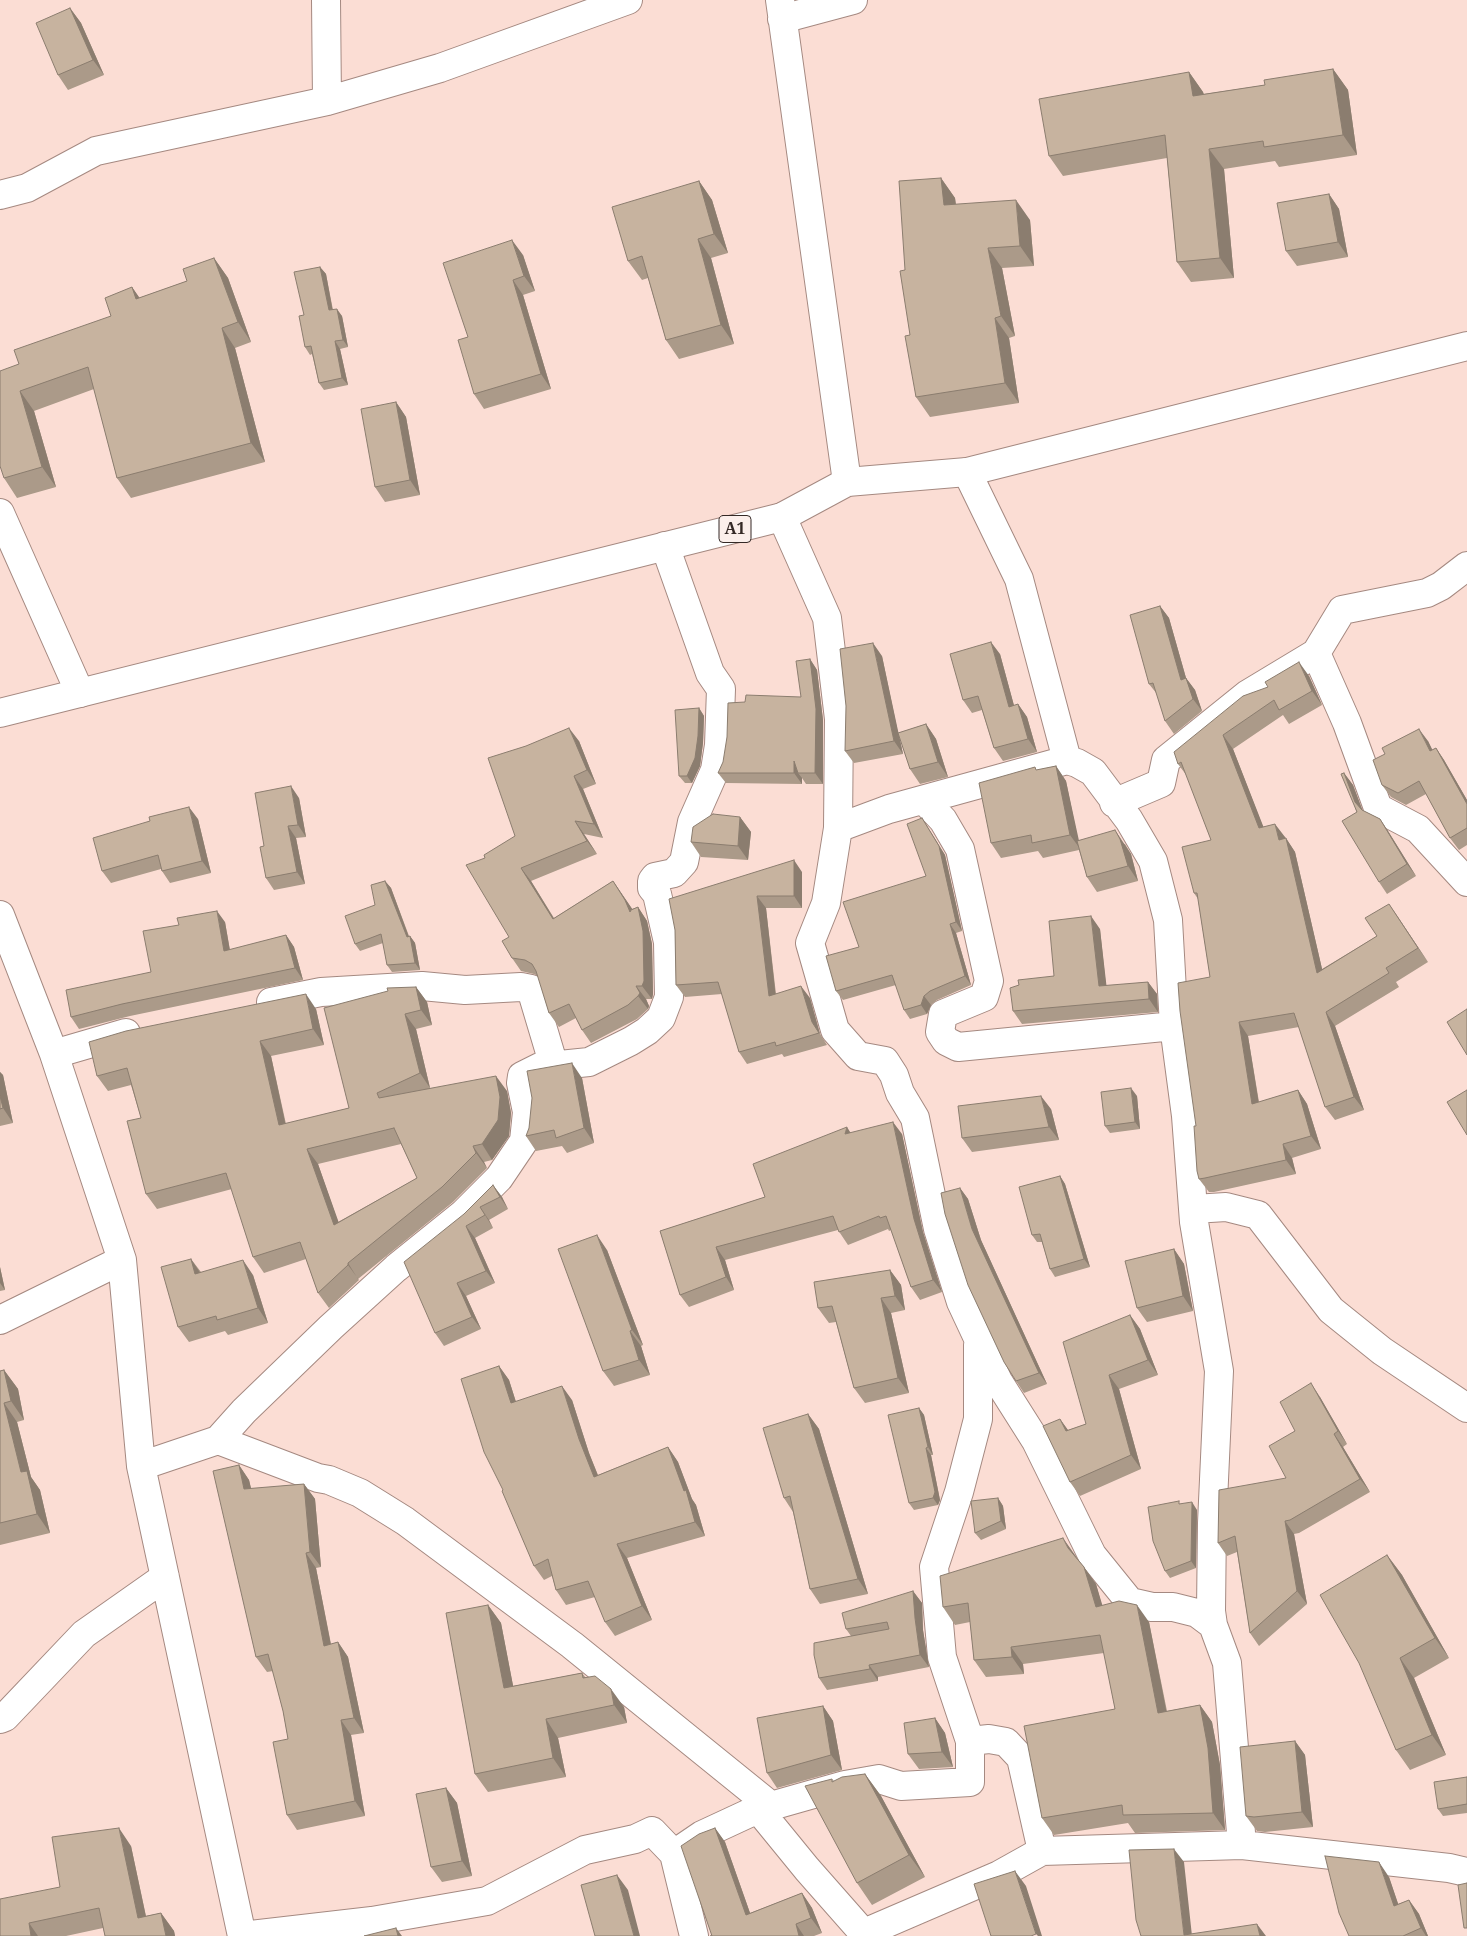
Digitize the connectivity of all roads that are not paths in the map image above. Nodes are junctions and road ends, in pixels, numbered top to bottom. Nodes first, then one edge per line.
1 (326, 0) edge
2 (628, 0) edge
3 (853, 0) edge
4 (781, 9) edge
5 (327, 101) junction
6 (0, 195) edge
7 (1467, 346) edge
8 (967, 472) junction
9 (847, 482) junction
10 (0, 513) edge
11 (782, 517) junction
12 (665, 546) junction
13 (1467, 566) edge
14 (1316, 653) junction
15 (80, 693) junction
16 (0, 713) edge
17 (1067, 760) junction
18 (925, 800) junction
19 (1114, 803) junction
20 (838, 828) junction
21 (1467, 882) edge
22 (0, 915) edge
23 (245, 1007) edge
24 (1174, 1026) junction
25 (151, 1027) edge
26 (54, 1054) junction
27 (554, 1066) junction
28 (1194, 1209) junction
29 (122, 1260) junction
30 (0, 1320) edge
31 (978, 1338) junction
32 (1467, 1408) edge
33 (218, 1440) junction
34 (141, 1466) junction
35 (165, 1577) junction
36 (1213, 1625) junction
37 (0, 1718) edge
38 (970, 1741) junction
39 (764, 1807) junction
40 (1242, 1845) junction
41 (1042, 1851) junction
42 (674, 1854) junction
43 (1467, 1872) edge
44 (865, 1935) edge
45 (242, 1936) edge
46 (694, 1936) edge

1 - 5 main road
2 - 5 main road
3 - 4 main road
4 - 9 main road
5 - 6 main road
7 - 8 main road, A1
8 - 9 main road, A1
8 - 17 main road
9 - 11 main road, A1
10 - 15 main road
11 - 12 main road, A1
11 - 20 main road
12 - 15 main road, A1
12 - 27 main road
13 - 14 main road
14 - 19 main road
14 - 21 main road
15 - 16 main road, A1
17 - 18 main road
17 - 19 main road
18 - 20 main road
18 - 24 main road
19 - 24 main road
20 - 31 main road
22 - 26 main road
23 - 27 main road
24 - 28 main road
25 - 26 main road
26 - 29 main road
27 - 33 main road
28 - 32 main road
28 - 36 main road
29 - 30 main road
29 - 34 main road
31 - 36 main road
31 - 38 main road
33 - 34 main road
33 - 39 main road
34 - 35 main road
35 - 37 main road
35 - 45 main road
36 - 40 main road
38 - 39 main road
38 - 41 main road
39 - 42 main road
39 - 44 main road
40 - 41 main road
40 - 43 main road
41 - 44 main road
42 - 45 main road
42 - 46 main road

